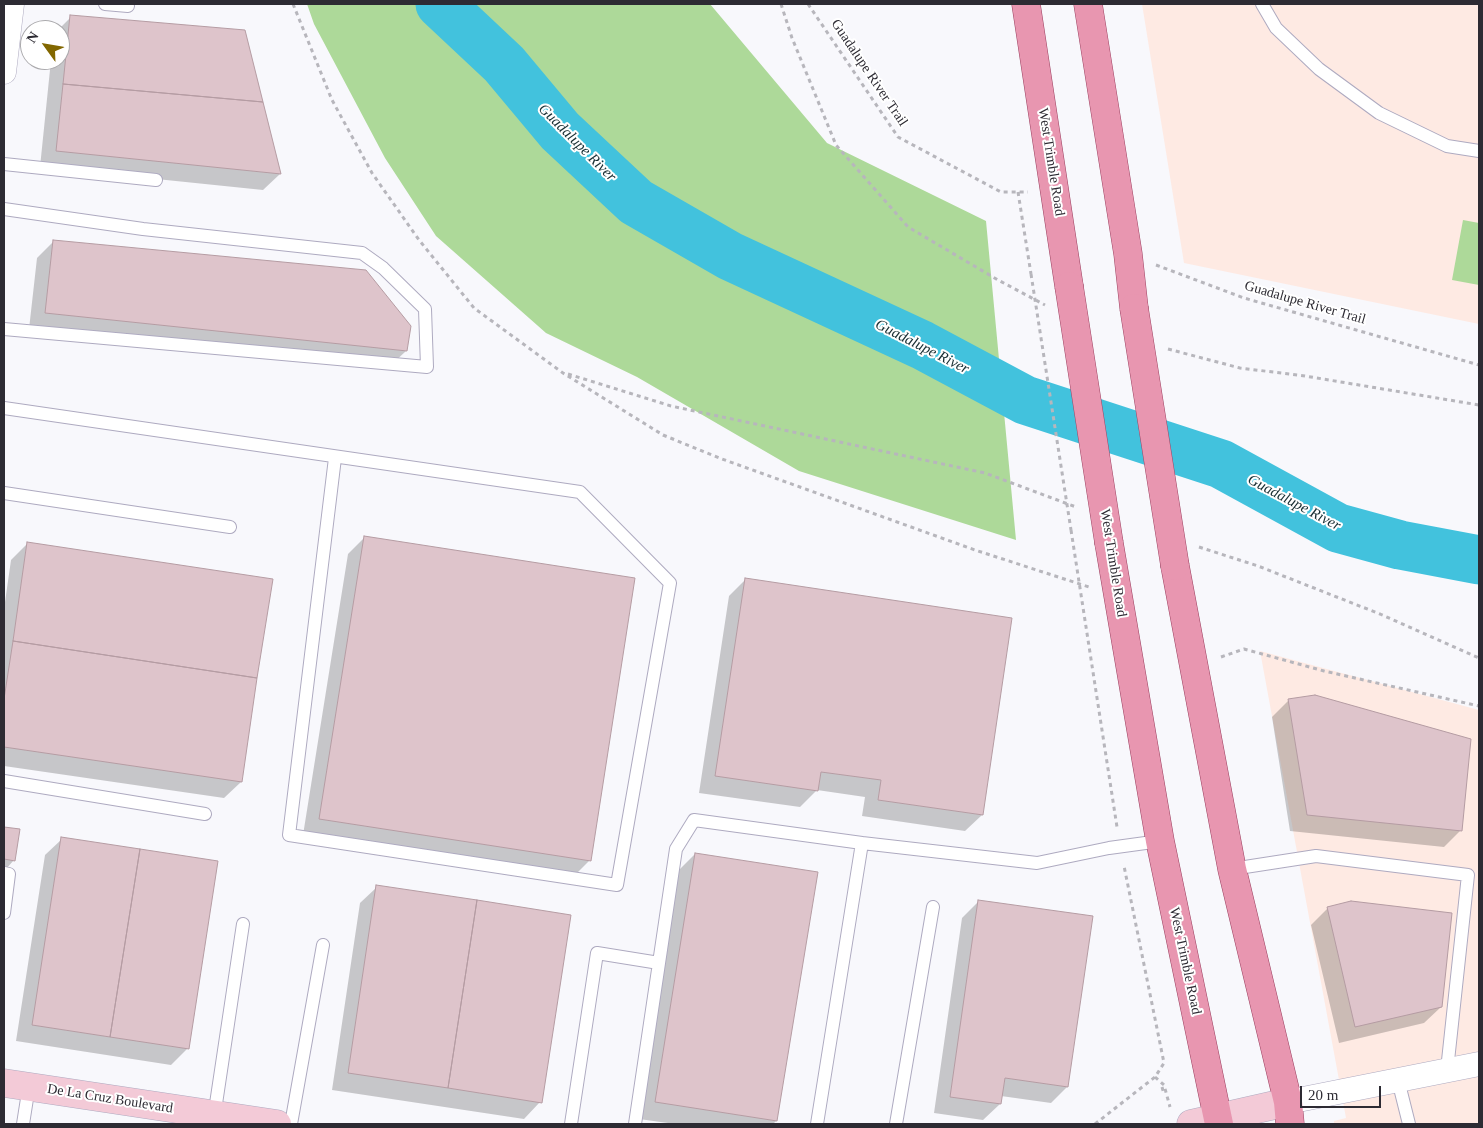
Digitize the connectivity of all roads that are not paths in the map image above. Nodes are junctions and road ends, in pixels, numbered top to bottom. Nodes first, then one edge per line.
1 (12, 4) edge
2 (105, 4) edge
3 (1026, 4) edge
4 (1088, 4) edge
5 (1262, 4) edge
6 (128, 6) dead end
7 (4, 72) edge
8 (1479, 151) edge
9 (4, 164) edge
10 (156, 180) dead end
11 (4, 208) edge
12 (4, 329) edge
13 (4, 408) edge
14 (335, 458) junction
15 (4, 493) edge
16 (230, 527) dead end
17 (4, 781) edge
18 (205, 814) dead end
19 (1160, 841) junction
20 (862, 843) junction
21 (1232, 869) junction
22 (4, 873) edge
23 (933, 908) dead end
24 (4, 913) edge
25 (243, 924) dead end
26 (323, 945) dead end
27 (659, 963) junction
28 (1479, 1064) edge
29 (1447, 1070) junction
30 (1398, 1080) junction
31 (16, 1084) edge
32 (1289, 1113) edge
33 (1181, 1116) edge
34 (214, 1120) edge
35 (1218, 1121) edge
36 (23, 1124) edge
37 (275, 1124) edge
38 (291, 1124) edge
39 (571, 1124) edge
40 (635, 1124) edge
41 (817, 1124) edge
42 (896, 1124) edge
43 (1408, 1124) edge

1 - 7 street
2 - 6 lane
3 - 19 main road, West Trimble Road, bridge
4 - 21 main road, bridge
5 - 8 lane
9 - 10 lane
11 - 12 lane
13 - 14 lane
14 - 14 lane
15 - 16 lane
17 - 18 lane
19 - 20 lane
19 - 35 main road, West Trimble Road
20 - 27 lane
20 - 41 lane
21 - 29 lane
21 - 32 main road
22 - 24 lane
23 - 42 lane
25 - 34 lane
26 - 38 lane
27 - 39 lane
27 - 40 lane
28 - 29 street
29 - 30 street
30 - 32 street
30 - 43 lane
31 - 34 main road, De La Cruz Boulevard
31 - 36 lane
32 - 35 main road
33 - 35 main road
34 - 37 main road, De La Cruz Boulevard

